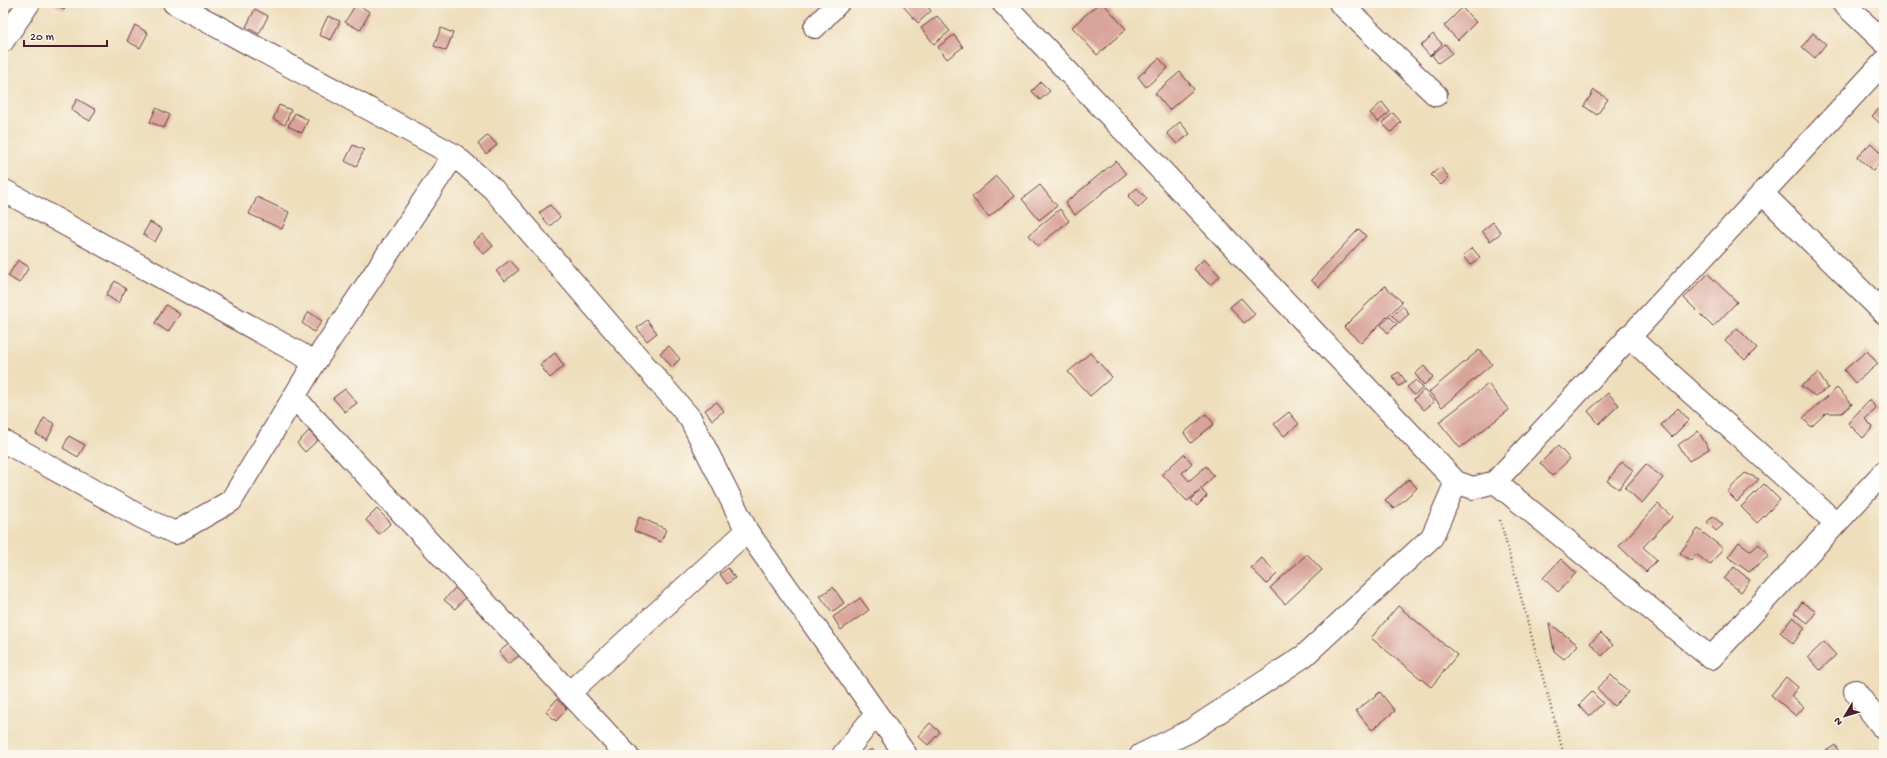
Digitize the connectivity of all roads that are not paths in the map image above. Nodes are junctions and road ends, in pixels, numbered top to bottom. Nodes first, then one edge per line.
1 (29, 3) edge
2 (174, 3) edge
3 (838, 3) edge
4 (1003, 3) edge
5 (1340, 3) edge
6 (1843, 3) edge
7 (815, 26) dead end
8 (3, 41) edge
9 (1884, 42) edge
10 (1884, 62) edge
11 (1436, 95) dead end
12 (454, 155) junction
13 (3, 190) edge
14 (1762, 193) junction
15 (1884, 313) edge
16 (1628, 336) junction
17 (315, 362) junction
18 (294, 397) junction
19 (3, 441) edge
20 (1884, 472) edge
21 (1456, 482) junction
22 (1492, 482) junction
23 (1836, 523) junction
24 (747, 531) junction
25 (1855, 691) dead end
26 (569, 693) junction
27 (876, 714) junction
28 (1884, 729) edge
29 (627, 755) edge
30 (843, 755) edge
31 (906, 755) edge
32 (1141, 755) edge

1 - 8 street
2 - 12 street
3 - 7 street
4 - 21 street
5 - 11 street
6 - 9 street
10 - 14 street
12 - 17 street
12 - 24 street
13 - 17 street
14 - 15 street
14 - 16 street
16 - 22 street
16 - 23 street
17 - 18 street
18 - 19 street
18 - 26 street
20 - 23 street
21 - 22 street
21 - 32 street
22 - 23 street
24 - 26 street
24 - 27 street
25 - 28 street
26 - 29 street
27 - 30 street
27 - 31 street

